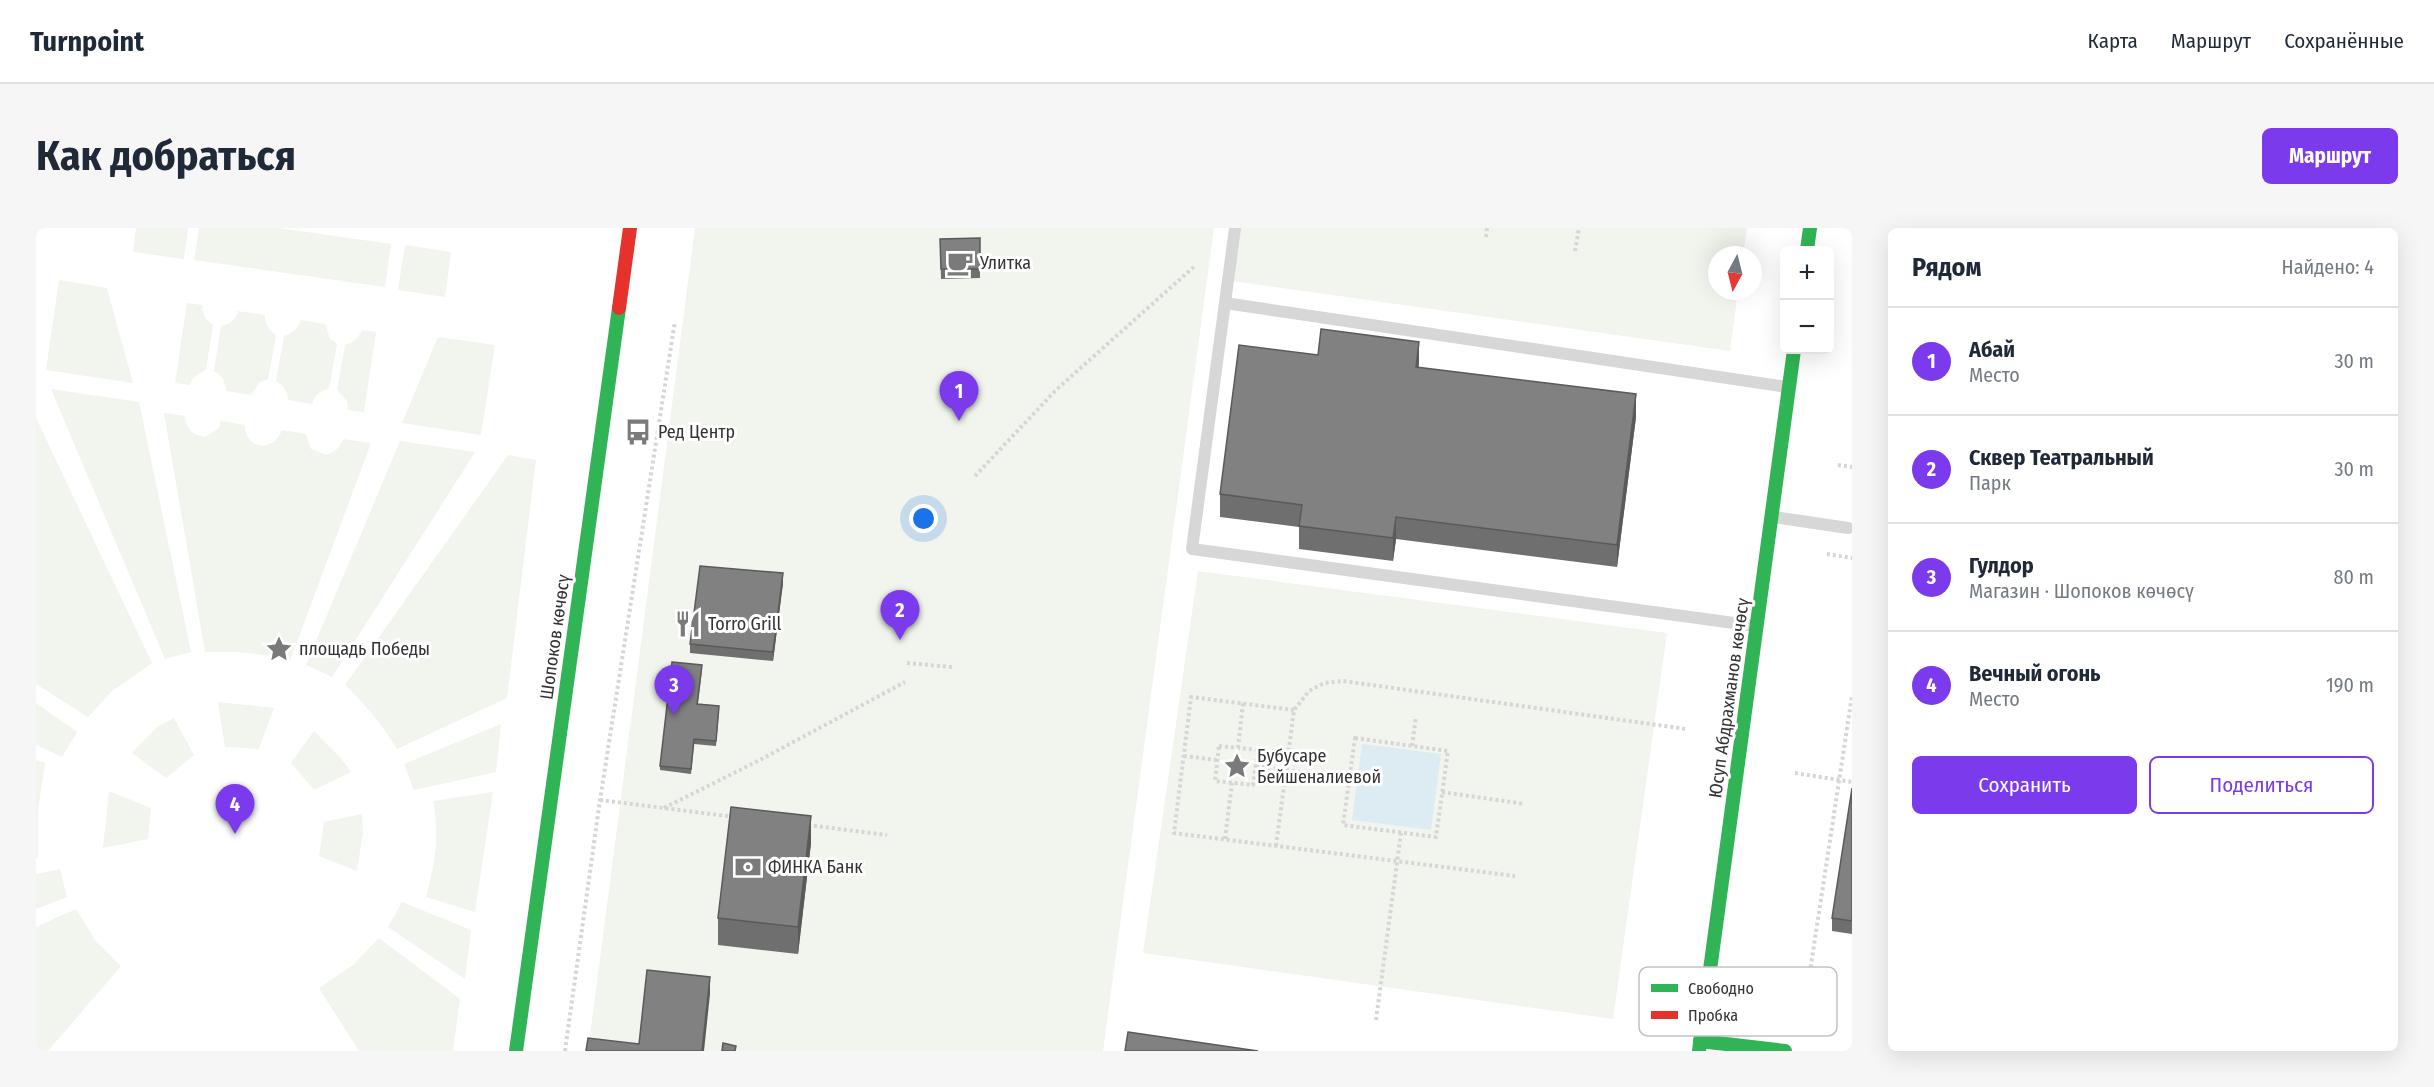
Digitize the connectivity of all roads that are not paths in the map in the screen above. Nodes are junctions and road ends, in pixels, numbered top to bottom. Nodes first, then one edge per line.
1 (630, 228) edge
2 (1234, 228) edge
3 (1810, 228) edge
4 (1808, 246) edge
5 (1225, 303) junction
6 (1793, 354) edge
7 (1789, 387) junction
8 (1772, 517) junction
9 (1848, 528) dead end
10 (1757, 626) junction
11 (1711, 967) edge
12 (1700, 1046) edge
13 (516, 1051) edge
14 (1785, 1051) edge

1 - 13 street, Шопоков көчөсү
2 - 5 lane
3 - 4 street
5 - 7 lane
5 - 10 lane
6 - 7 street, Юсуп Абдрахманов көчөсү
7 - 8 street, Юсуп Абдрахманов көчөсү
8 - 9 lane
8 - 10 street, Юсуп Абдрахманов көчөсү
10 - 11 street, Юсуп Абдрахманов көчөсү
12 - 14 street

